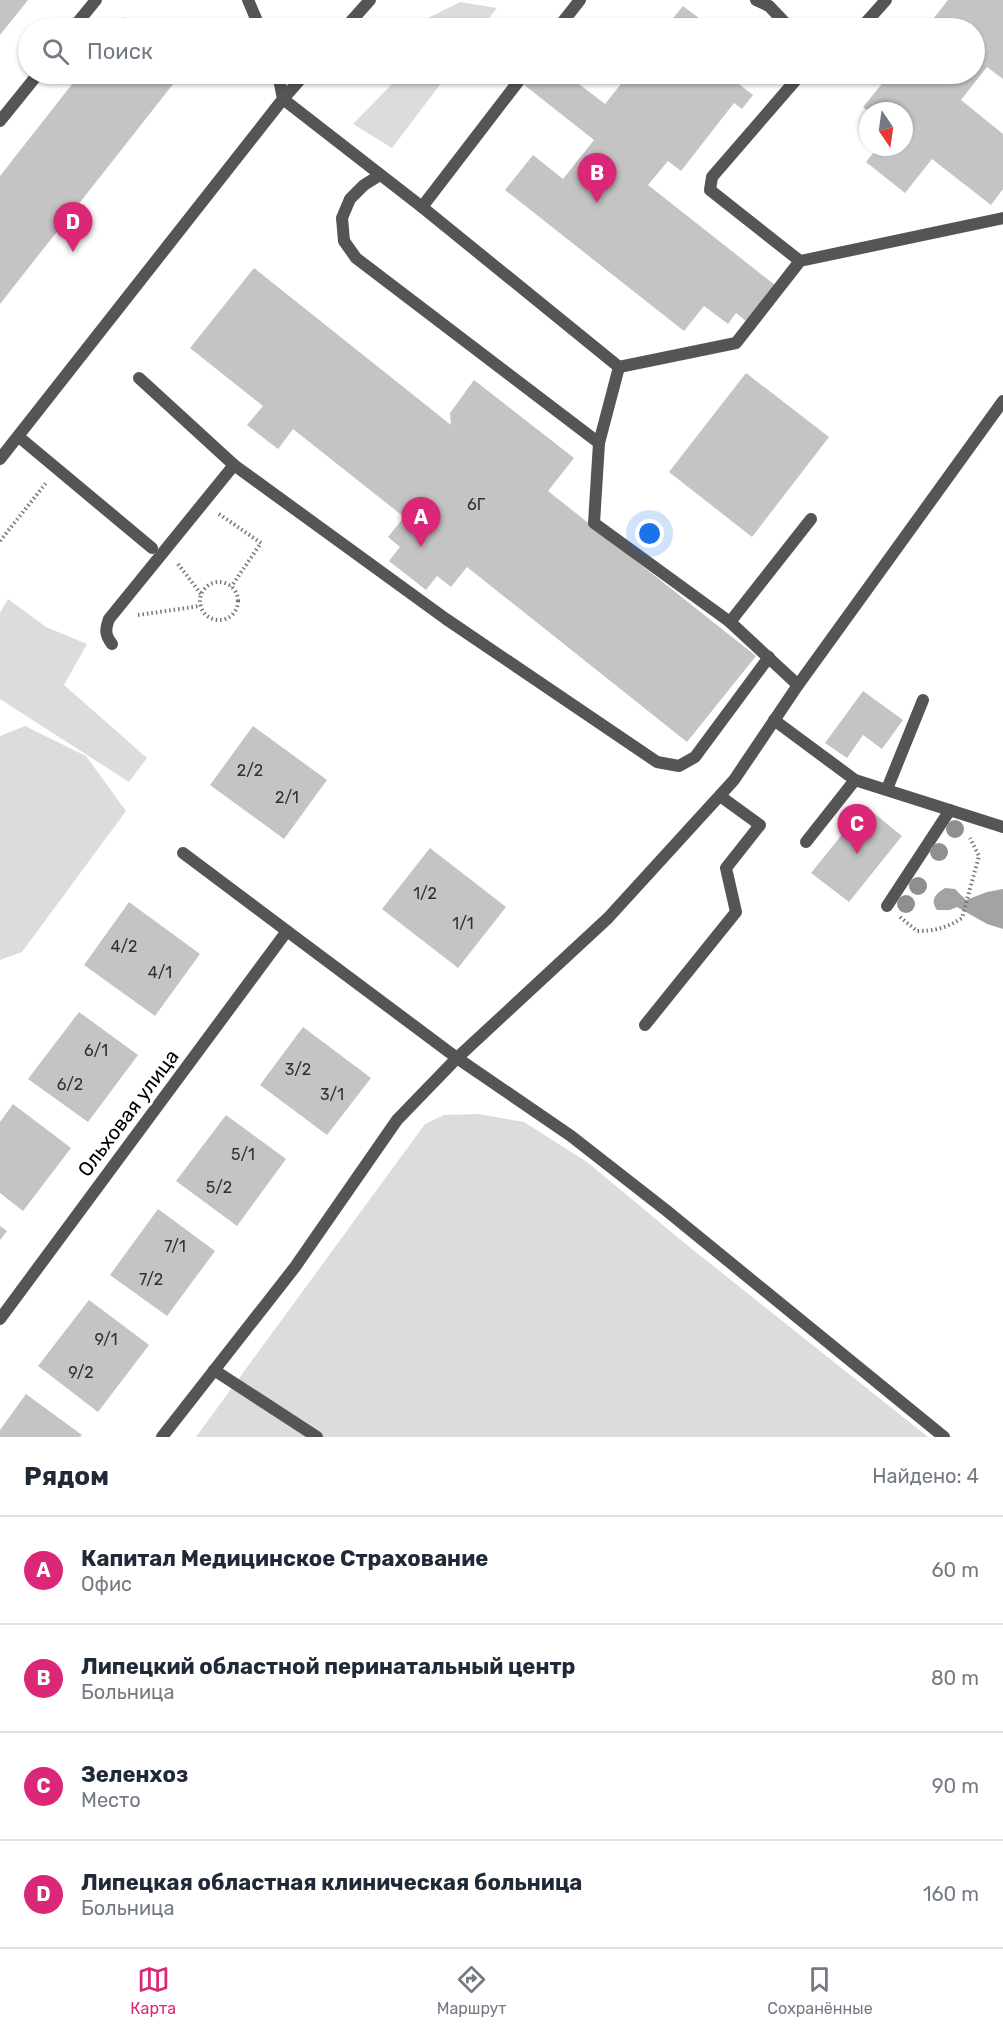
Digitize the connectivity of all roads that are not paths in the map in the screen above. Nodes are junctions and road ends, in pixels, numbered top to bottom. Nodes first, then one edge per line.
1 (96, 0) edge
2 (248, 0) edge
3 (370, 0) edge
4 (580, 0) edge
5 (756, 0) edge
6 (886, 0) edge
7 (81, 18) edge
8 (256, 18) edge
9 (354, 18) edge
10 (566, 18) edge
11 (780, 18) edge
12 (870, 18) edge
13 (30, 84) edge
14 (280, 84) edge
15 (296, 84) edge
16 (516, 84) edge
17 (792, 84) edge
18 (283, 99) junction
19 (0, 121) edge
20 (380, 175) junction
21 (422, 207) junction
22 (1003, 218) edge
23 (800, 261) junction
24 (619, 367) junction
25 (139, 378) dead end
26 (1003, 401) edge
27 (19, 437) junction
28 (599, 443) junction
29 (0, 459) edge
30 (234, 465) junction
31 (811, 519) dead end
32 (152, 548) dead end
33 (730, 622) junction
34 (112, 644) dead end
35 (769, 657) junction
36 (798, 685) junction
37 (923, 700) dead end
38 (774, 720) junction
39 (855, 780) junction
40 (887, 789) junction
41 (720, 795) junction
42 (951, 810) junction
43 (1003, 826) edge
44 (806, 842) dead end
45 (183, 853) dead end
46 (887, 906) road end
47 (287, 931) junction
48 (645, 1026) dead end
49 (457, 1058) junction
50 (0, 1319) edge
51 (214, 1370) junction
52 (162, 1437) edge
53 (317, 1437) edge
54 (944, 1437) edge

1 - 7 street
2 - 8 street
3 - 9 street
4 - 10 street
5 - 11 street
6 - 12 street
13 - 19 street
14 - 18 street
15 - 18 street
16 - 21 street
17 - 23 street
18 - 20 street
18 - 27 street
20 - 21 street
20 - 28 street
21 - 24 street
22 - 23 street
23 - 24 street
24 - 28 street
25 - 30 street
26 - 36 street
27 - 29 street
27 - 32 street
28 - 33 street
30 - 34 street
30 - 35 street
31 - 33 street
33 - 35 street
35 - 36 street
36 - 38 street
37 - 40 street
38 - 39 street
38 - 41 street
39 - 40 street
39 - 44 street
40 - 42 street
41 - 48 street
41 - 49 street
42 - 43 street
42 - 46 street
45 - 47 street
47 - 49 street
47 - 50 street, Ольховая улица
49 - 51 street
49 - 54 street
51 - 52 street
51 - 53 street

